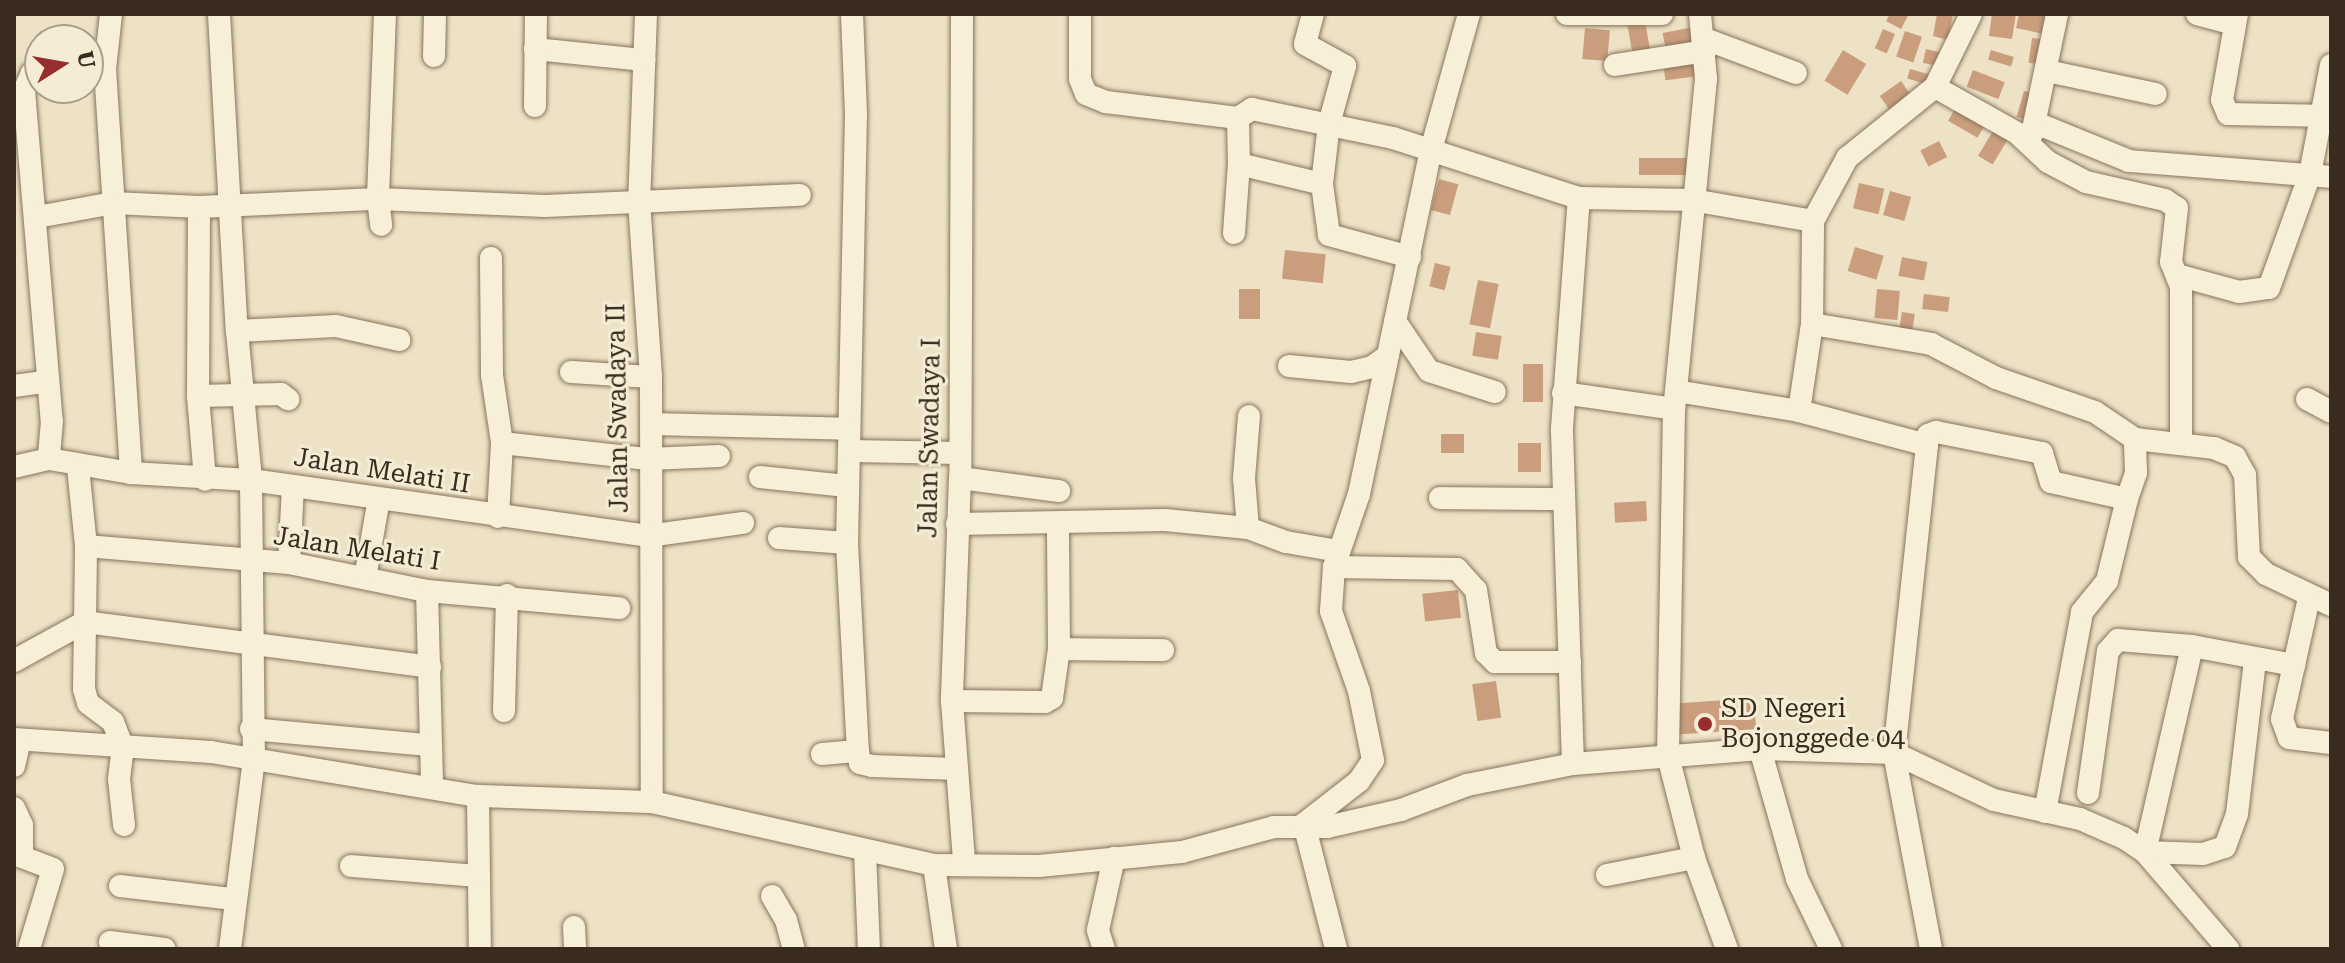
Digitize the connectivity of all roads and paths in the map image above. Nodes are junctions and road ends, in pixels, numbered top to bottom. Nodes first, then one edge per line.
1 (111, 14) edge
2 (219, 14) edge
3 (385, 14) edge
4 (435, 14) edge
5 (536, 14) edge
6 (646, 14) edge
7 (852, 14) edge
8 (962, 14) edge
9 (1080, 14) edge
10 (1313, 14) edge
11 (1469, 14) edge
12 (1567, 14) edge
13 (1662, 14) edge
14 (1700, 14) edge
15 (1971, 14) edge
16 (2057, 14) edge
17 (2197, 14) edge
18 (2236, 19) edge
19 (104, 39) edge
20 (1705, 45) junction
21 (535, 49) junction
22 (434, 56) dead end
23 (644, 60) junction
24 (1615, 65) dead end
25 (2047, 71) junction
26 (2330, 72) edge
27 (1796, 73) dead end
28 (1935, 87) junction
29 (2156, 94) dead end
30 (25, 104) edge
31 (101, 104) edge
32 (535, 106) dead end
33 (2326, 115) edge
34 (1238, 118) junction
35 (1329, 124) junction
36 (2032, 133) junction
37 (1431, 150) junction
38 (1239, 164) junction
39 (2321, 176) edge
40 (1322, 184) junction
41 (800, 195) dead end
42 (1579, 198) junction
43 (378, 199) junction
44 (1692, 200) junction
45 (639, 201) junction
46 (113, 203) junction
47 (228, 205) junction
48 (199, 207) junction
49 (37, 217) junction
50 (1813, 221) junction
51 (381, 225) dead end
52 (1234, 233) dead end
53 (1410, 257) junction
54 (491, 258) dead end
55 (2181, 276) junction
56 (1395, 321) junction
57 (1812, 324) junction
58 (237, 331) junction
59 (399, 340) dead end
60 (1388, 356) junction
61 (1289, 366) dead end
62 (571, 372) dead end
63 (651, 377) junction
64 (48, 381) junction
65 (14, 386) edge
66 (1495, 392) dead end
67 (244, 393) junction
68 (1563, 393) junction
69 (198, 396) junction
70 (288, 399) dead end
71 (2307, 399) dead end
72 (1675, 400) junction
73 (1799, 411) junction
74 (2331, 412) edge
75 (1249, 416) dead end
76 (651, 424) junction
77 (2135, 439) junction
78 (850, 440) junction
79 (502, 443) junction
80 (2181, 443) junction
81 (1927, 445) junction
82 (959, 453) junction
83 (719, 456) dead end
84 (49, 459) junction
85 (648, 459) junction
86 (14, 467) edge
87 (78, 467) junction
88 (131, 473) junction
89 (760, 477) dead end
90 (960, 478) junction
91 (205, 480) junction
92 (251, 480) junction
93 (293, 486) junction
94 (847, 486) junction
95 (1059, 491) dead end
96 (1440, 498) dead end
97 (379, 499) junction
98 (1564, 499) junction
99 (2127, 499) junction
100 (498, 517) junction
101 (743, 523) dead end
102 (957, 524) junction
103 (1058, 524) junction
104 (1248, 528) junction
105 (648, 536) junction
106 (779, 538) dead end
107 (847, 543) junction
108 (86, 546) junction
109 (1336, 559) junction
110 (252, 562) junction
111 (289, 563) junction
112 (365, 578) junction
113 (427, 591) junction
114 (507, 595) junction
115 (2320, 602) edge
116 (619, 608) dead end
117 (85, 622) junction
118 (251, 643) junction
119 (2192, 646) junction
120 (1059, 649) junction
121 (1163, 650) dead end
122 (2255, 660) junction
123 (14, 661) edge
124 (1570, 662) junction
125 (2294, 665) junction
126 (430, 667) junction
127 (952, 701) junction
128 (504, 711) dead end
129 (251, 729) junction
130 (17, 740) edge
131 (2331, 743) edge
132 (428, 745) junction
133 (123, 748) junction
134 (1760, 749) junction
135 (858, 751) junction
136 (1894, 753) junction
137 (822, 754) dead end
138 (1668, 756) junction
139 (254, 759) junction
140 (1573, 764) junction
141 (14, 766) edge
142 (957, 769) junction
143 (432, 786) junction
144 (2088, 793) dead end
145 (478, 796) junction
146 (652, 802) junction
147 (14, 808) edge
148 (2045, 812) junction
149 (1304, 824) junction
150 (124, 825) dead end
151 (865, 851) junction
152 (2145, 852) junction
153 (1114, 858) junction
154 (1694, 858) junction
155 (964, 862) junction
156 (934, 865) junction
157 (351, 866) dead end
158 (1607, 875) dead end
159 (477, 876) junction
160 (120, 886) dead end
161 (772, 896) dead end
162 (233, 899) junction
163 (110, 942) dead end
164 (29, 949) edge
165 (165, 949) edge
166 (230, 949) edge
167 (480, 949) edge
168 (794, 949) edge
169 (869, 949) edge
170 (946, 949) edge
171 (1104, 949) edge
172 (1336, 949) edge
173 (1727, 949) edge
174 (1831, 949) edge
175 (1931, 949) edge
176 (2228, 949) edge

1 - 19 street
2 - 47 street
3 - 43 street
4 - 22 street
5 - 21 street
6 - 23 street, Jalan Swadaya II
7 - 78 street
8 - 82 street, Jalan Swadaya I
9 - 34 street
10 - 35 street
11 - 37 street
12 - 13 street
14 - 20 street
15 - 28 street
16 - 25 street
17 - 18 street
18 - 33 street
20 - 24 street
20 - 27 street
20 - 44 street
21 - 23 street
21 - 32 street
23 - 45 street, Jalan Swadaya II
25 - 29 street
25 - 36 street
26 - 33 street
28 - 36 street
28 - 50 street
30 - 49 street
31 - 46 street
33 - 39 street
34 - 35 street
34 - 38 street
35 - 37 street
35 - 40 street
36 - 39 street
36 - 55 street
37 - 42 street
37 - 53 street
38 - 40 street
38 - 52 street
39 - 55 street
40 - 53 street
41 - 45 street
42 - 44 street
42 - 68 street
43 - 45 street
43 - 47 street
43 - 51 street
44 - 50 street
44 - 72 street
45 - 63 street, Jalan Swadaya II
46 - 48 street
46 - 49 street
46 - 88 street
47 - 48 street
47 - 58 street
48 - 69 street
49 - 64 street
50 - 57 street
53 - 56 street
54 - 79 street
55 - 80 street
56 - 60 street
56 - 66 street
57 - 73 street
57 - 77 street
58 - 59 street
58 - 67 street
60 - 61 street
60 - 109 street
62 - 63 street
63 - 76 street, Jalan Swadaya II
64 - 65 street
64 - 84 street
67 - 69 street
67 - 70 street
67 - 92 street
68 - 72 street
68 - 98 street
69 - 91 street
71 - 74 street
72 - 73 street
72 - 138 street
73 - 81 street
75 - 104 street
76 - 78 street
76 - 85 street, Jalan Swadaya II
77 - 80 street
77 - 99 street
78 - 82 street
78 - 94 street
79 - 85 street
79 - 100 street
80 - 115 street
81 - 99 street
81 - 136 street
82 - 90 street, Jalan Swadaya I
83 - 85 street
84 - 86 street, Jalan Melati II
84 - 87 street, Jalan Melati II
85 - 105 street, Jalan Swadaya II
87 - 88 street, Jalan Melati II
87 - 108 street
88 - 91 street, Jalan Melati II
89 - 94 street
90 - 95 street
90 - 102 street, Jalan Swadaya I
91 - 92 street, Jalan Melati II
92 - 93 street, Jalan Melati II
92 - 110 street
93 - 97 street, Jalan Melati II
93 - 111 street
94 - 107 street
96 - 98 street
97 - 100 street, Jalan Melati II
97 - 112 street
98 - 124 street
99 - 148 street
100 - 105 street, Jalan Melati II
101 - 105 street, Jalan Melati II
102 - 103 street
102 - 127 street, Jalan Swadaya I
103 - 104 street
103 - 120 street
104 - 109 street
105 - 146 street, Jalan Swadaya II
106 - 107 street
107 - 135 street
108 - 110 street, Jalan Melati I
108 - 117 street
109 - 124 street
109 - 149 street
110 - 111 street, Jalan Melati I
110 - 118 street
111 - 112 street, Jalan Melati I
112 - 113 street, Jalan Melati I
113 - 114 street, Jalan Melati I
113 - 126 street
114 - 116 street, Jalan Melati I
114 - 128 street
115 - 125 street
117 - 118 street
117 - 123 street
117 - 133 street
118 - 126 street
118 - 129 street
119 - 122 street
119 - 144 street
119 - 152 street
120 - 121 street
120 - 127 street
122 - 125 street
122 - 152 street
124 - 140 street
125 - 131 street
126 - 132 street
127 - 142 street, Jalan Swadaya I
129 - 132 street
129 - 139 street
130 - 133 street
130 - 141 street
132 - 143 street
133 - 139 street
133 - 150 street
134 - 136 street
134 - 138 street
134 - 174 street
135 - 137 street
135 - 142 street
136 - 148 street
136 - 175 street
138 - 140 street
138 - 154 street
139 - 143 street
139 - 162 street
140 - 149 street
142 - 155 street, Jalan Swadaya I
143 - 145 street
145 - 146 street
145 - 159 street
146 - 151 street
147 - 164 street
148 - 152 street
149 - 153 street
149 - 172 street
151 - 156 street
151 - 169 street
152 - 176 street
153 - 155 street
153 - 171 street
154 - 158 street
154 - 173 street
155 - 156 street
156 - 170 street
157 - 159 street
159 - 167 street
160 - 162 street
161 - 168 street
162 - 166 street
163 - 165 street

